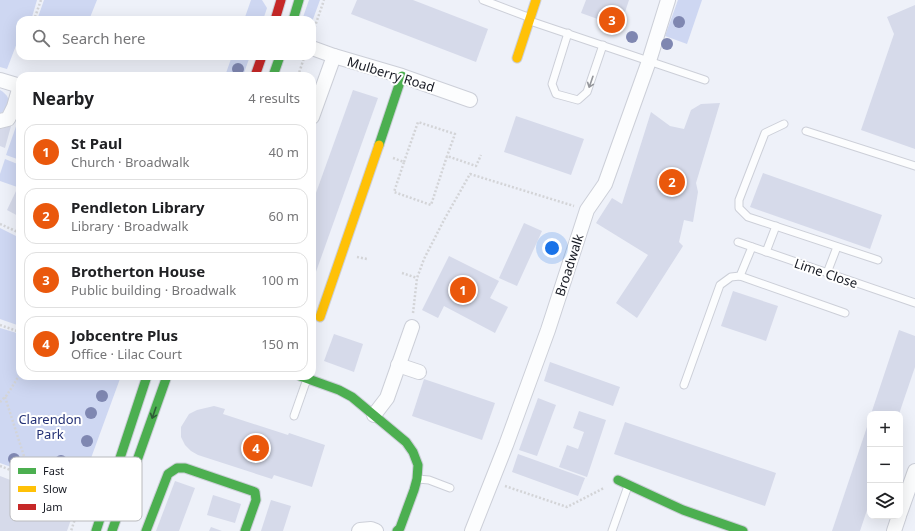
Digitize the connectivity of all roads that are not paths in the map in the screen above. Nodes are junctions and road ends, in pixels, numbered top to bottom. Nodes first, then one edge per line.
1 (281, 0) edge
2 (299, 0) edge
3 (483, 0) edge
4 (536, 0) edge
5 (668, 0) edge
6 (276, 16) edge
7 (293, 16) edge
8 (530, 19) junction
9 (568, 34) junction
10 (603, 45) junction
11 (316, 49) edge
12 (334, 56) junction
13 (517, 58) dead end
14 (261, 60) edge
15 (279, 60) edge
16 (649, 61) junction
17 (256, 72) edge
18 (274, 72) edge
19 (402, 76) junction
20 (0, 80) edge
21 (704, 80) dead end
22 (16, 85) edge
23 (16, 100) edge
24 (470, 100) dead end
25 (316, 106) edge
26 (0, 121) edge
27 (784, 124) dead end
28 (806, 131) dead end
29 (915, 166) edge
30 (776, 226) junction
31 (738, 242) dead end
32 (752, 247) junction
33 (837, 247) junction
34 (766, 252) junction
35 (878, 260) dead end
36 (827, 273) junction
37 (740, 276) junction
38 (915, 304) edge
39 (845, 313) dead end
40 (320, 317) dead end
41 (412, 327) road end
42 (398, 365) junction
43 (419, 372) dead end
44 (146, 380) edge
45 (166, 380) edge
46 (303, 380) edge
47 (312, 380) edge
48 (684, 385) dead end
49 (374, 415) junction
50 (294, 416) dead end
51 (120, 457) edge
52 (138, 457) edge
53 (915, 471) edge
54 (417, 479) junction
55 (618, 480) road end
56 (628, 485) junction
57 (450, 488) dead end
58 (912, 492) edge
59 (903, 509) edge
60 (898, 519) edge
61 (99, 521) edge
62 (116, 521) edge
63 (730, 529) edge
64 (96, 531) edge
65 (112, 531) edge
66 (146, 531) edge
67 (245, 531) edge
68 (359, 531) edge
69 (376, 531) edge
70 (397, 531) edge
71 (472, 531) edge
72 (612, 531) edge
73 (743, 531) edge
74 (894, 531) edge

1 - 6 street
2 - 7 street
3 - 8 lane
4 - 8 street
5 - 16 street, Broadwalk
8 - 9 lane
8 - 13 street
9 - 10 lane
10 -> 9 lane
10 - 16 lane
11 - 12 street, Mulberry Road
12 - 19 street, Mulberry Road
12 - 25 street
14 - 17 street
15 - 18 street
16 - 21 lane
16 - 71 street, Broadwalk
19 - 24 street, Mulberry Road
19 - 40 street
20 - 22 street
23 - 26 street
27 - 30 lane
28 - 29 lane
30 - 33 lane
30 - 34 lane
31 - 32 lane, Lime Close
32 - 34 lane, Lime Close
32 - 37 lane
33 - 35 lane
33 - 36 lane
34 - 36 lane, Lime Close
36 - 38 lane, Lime Close
37 - 39 lane
37 - 48 lane
41 - 42 street
42 - 43 street
42 - 49 street
44 - 51 street
45 -> 52 street
46 - 50 lane
47 - 49 street
49 - 54 street
53 - 58 street
54 - 57 lane
54 - 70 street
55 - 56 street
56 - 63 street
56 - 72 lane
58 - 59 street
60 - 74 street
61 - 64 street
62 -> 65 street
63 - 73 street
66 - 67 street
68 - 69 street

